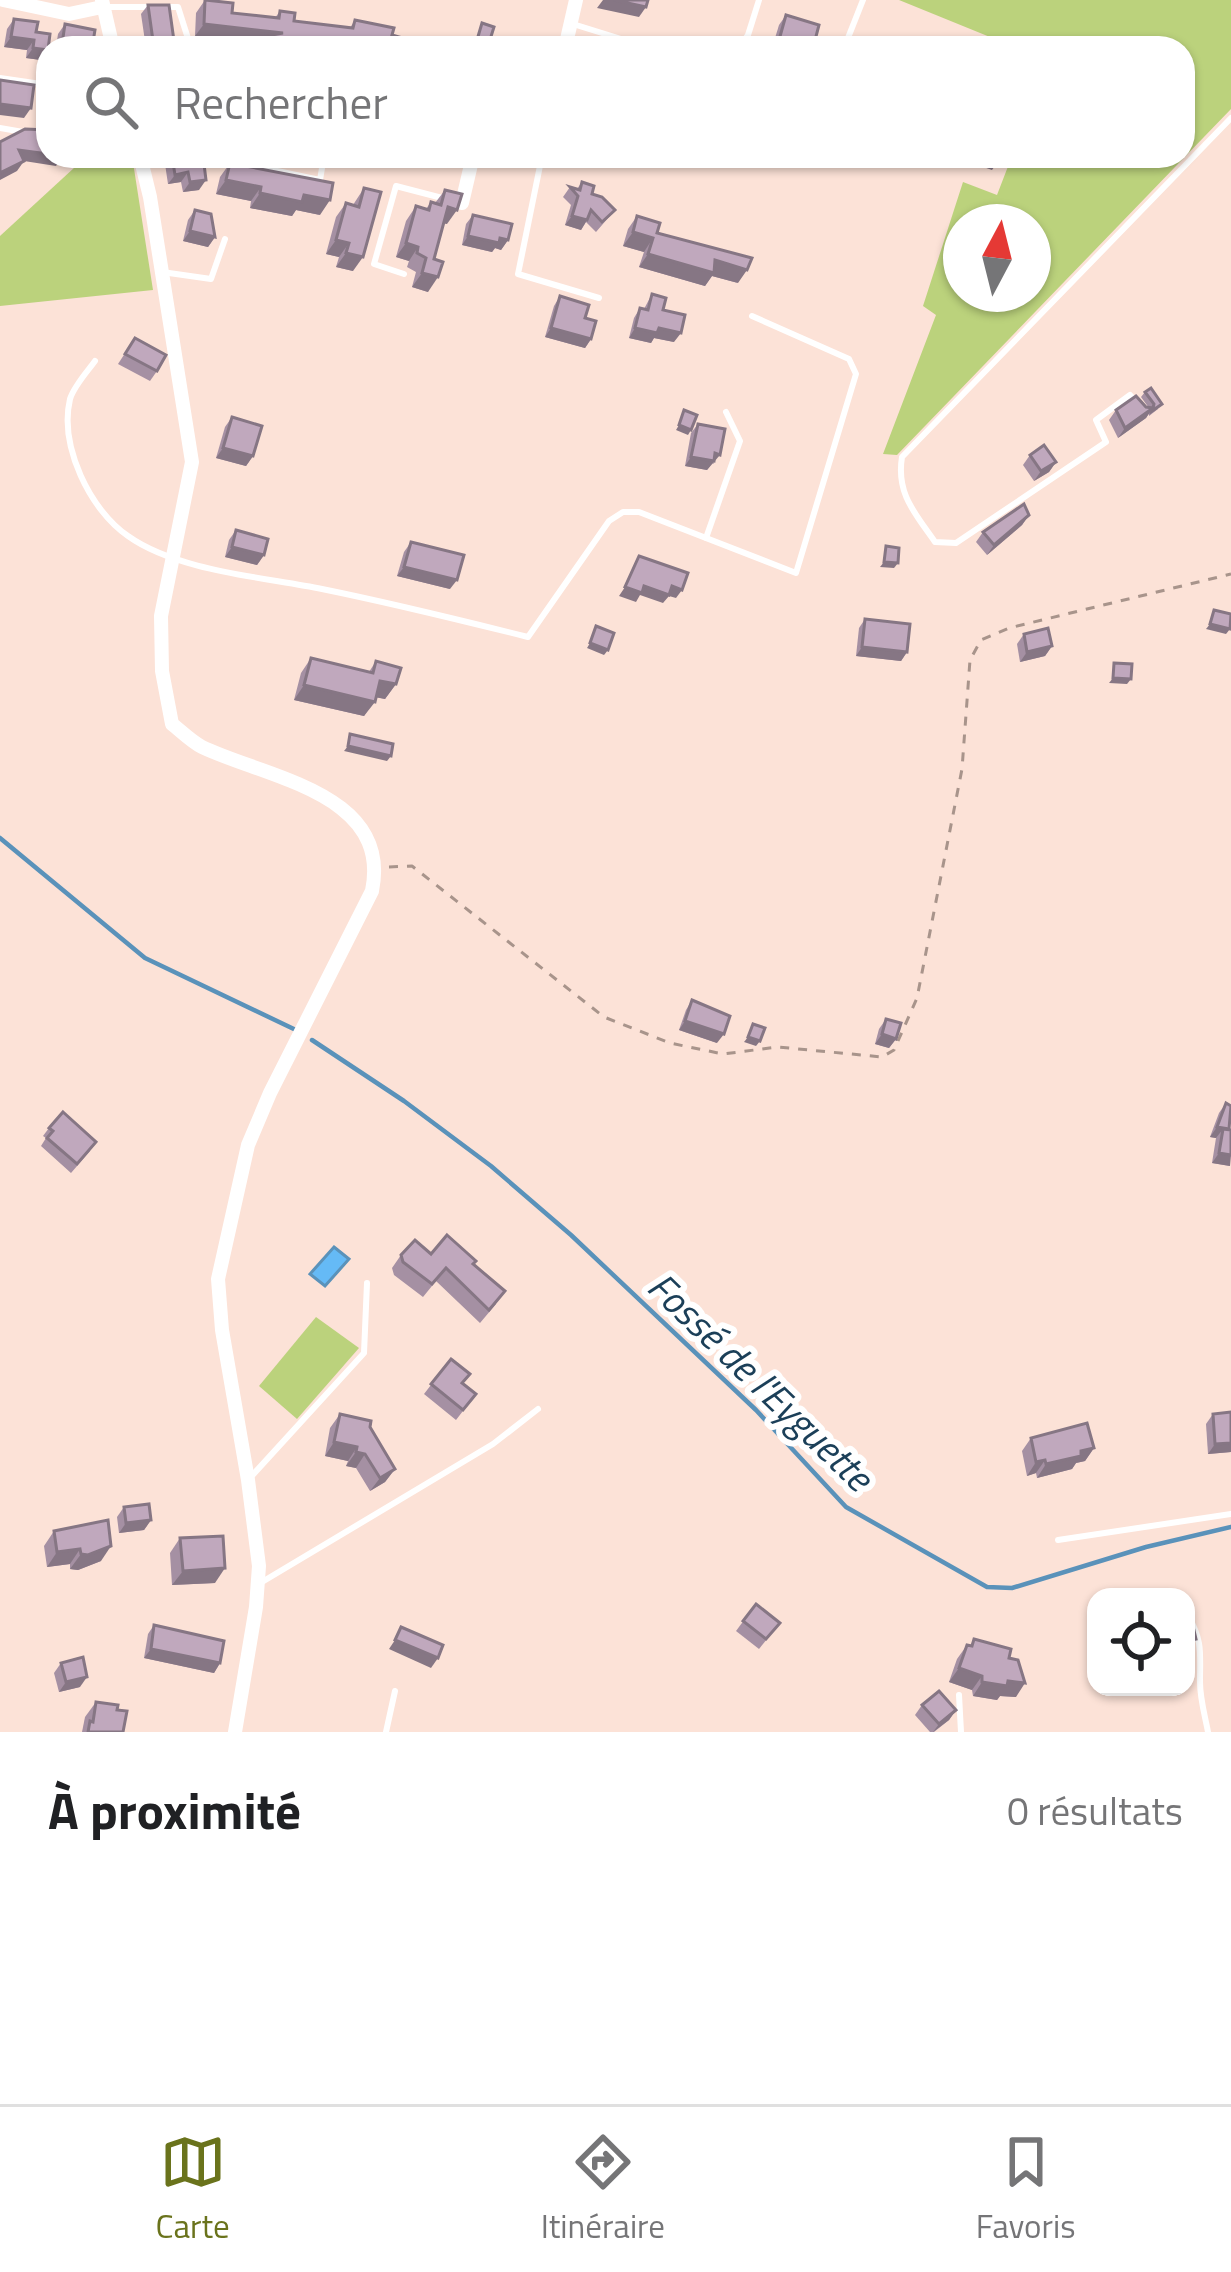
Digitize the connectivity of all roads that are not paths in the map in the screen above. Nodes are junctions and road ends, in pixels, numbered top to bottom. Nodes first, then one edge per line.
1 (3, 0) edge
2 (577, 0) edge
3 (759, 0) edge
4 (863, 0) edge
5 (102, 3) edge
6 (570, 23) junction
7 (109, 36) edge
8 (186, 36) edge
9 (567, 36) edge
10 (612, 36) edge
11 (747, 36) edge
12 (849, 36) edge
13 (0, 78) edge
14 (36, 83) edge
15 (1231, 118) edge
16 (0, 128) edge
17 (23, 132) edge
18 (1195, 155) edge
19 (142, 168) edge
20 (263, 168) edge
21 (322, 168) edge
22 (470, 168) edge
23 (540, 168) edge
24 (1182, 168) edge
25 (461, 203) joint
26 (225, 238) dead end
27 (161, 272) junction
28 (404, 274) dead end
29 (598, 298) dead end
30 (752, 316) dead end
31 (95, 361) dead end
32 (1143, 411) edge
33 (726, 412) dead end
34 (706, 538) junction
35 (173, 559) junction
36 (368, 1283) dead end
37 (538, 1409) dead end
38 (248, 1480) junction
39 (1231, 1514) edge
40 (1058, 1540) dead end
41 (259, 1584) junction
42 (1195, 1628) edge
43 (395, 1691) dead end
44 (959, 1695) dead end
45 (235, 1732) edge
46 (386, 1732) edge
47 (961, 1732) edge
48 (1208, 1732) edge

1 - 5 street
2 - 6 street
3 - 11 lane
4 - 12 lane
5 - 7 street
5 - 8 lane
6 - 9 street
6 - 10 lane
13 - 14 lane
15 - 18 lane
16 - 17 lane
19 - 27 street
20 - 21 lane
22 - 25 street
23 - 29 lane
24 - 32 lane
25 - 28 lane
26 - 27 lane
27 - 35 street
30 - 34 lane
31 - 35 lane
33 - 34 lane
34 - 35 lane
35 - 38 street
36 - 38 lane
37 - 41 lane
38 - 41 street
39 - 40 lane
41 - 45 street
42 - 48 lane
43 - 46 lane
44 - 47 lane

